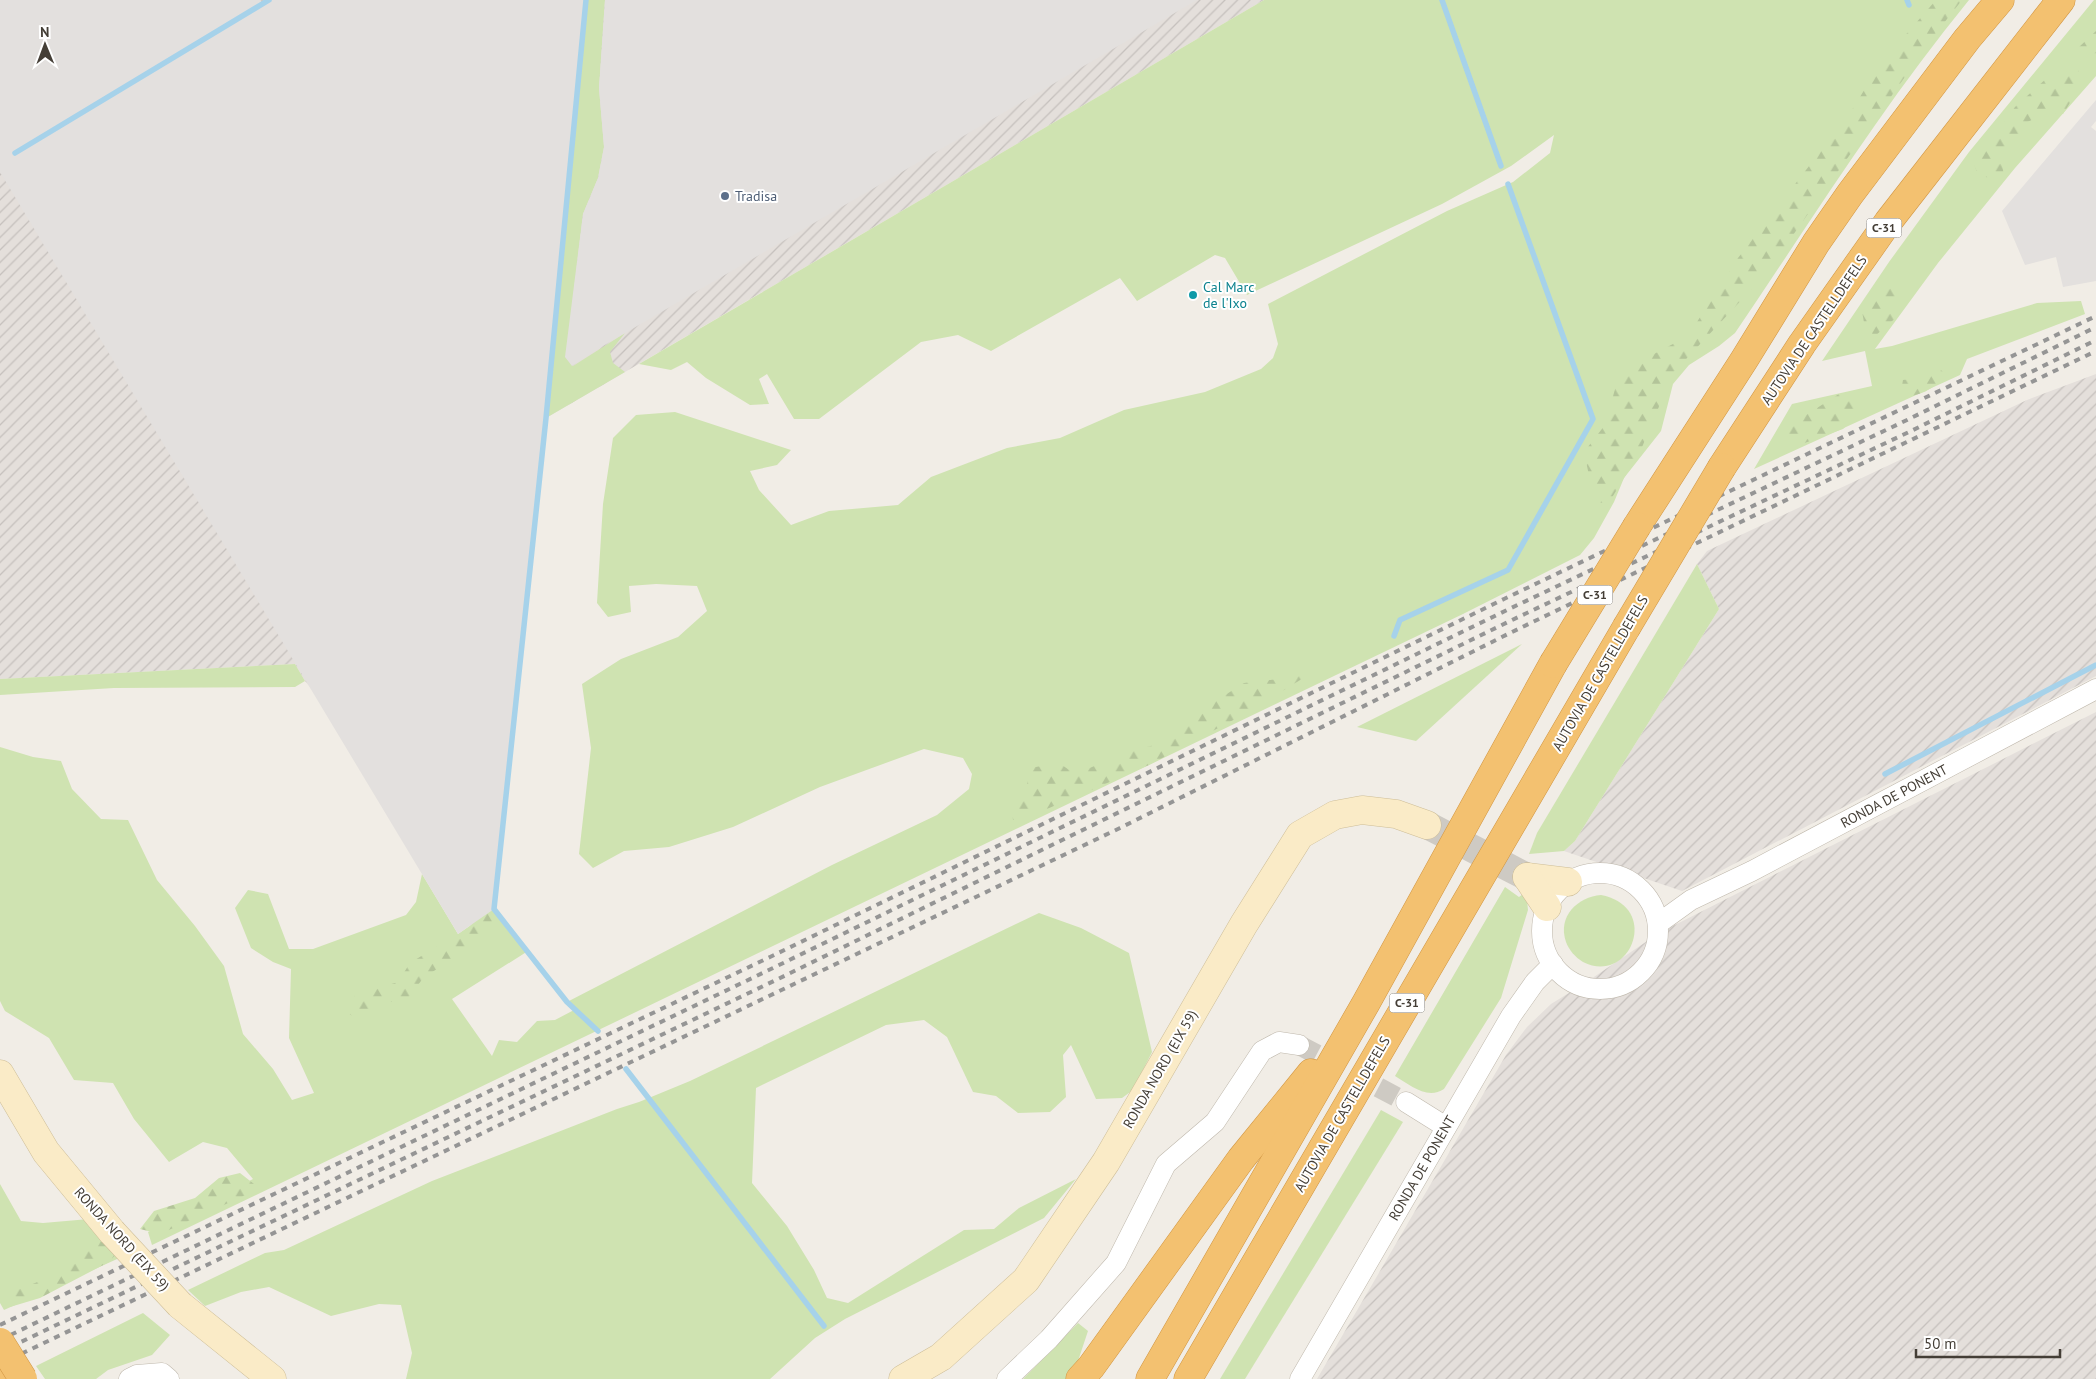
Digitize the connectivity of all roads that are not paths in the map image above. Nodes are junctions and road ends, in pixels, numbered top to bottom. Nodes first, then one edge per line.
1 (2000, 0) edge
2 (2061, 0) edge
3 (2096, 689) edge
4 (1427, 824) tunnel mouth
5 (1568, 882) joint
6 (1649, 900) junction
7 (1690, 900) junction
8 (1547, 907) joint
9 (1658, 923) junction
10 (1552, 964) junction
11 (1366, 1004) junction
12 (1300, 1045) tunnel mouth
13 (0, 1074) edge
14 (1406, 1102) tunnel mouth
15 (1446, 1126) junction
16 (0, 1342) edge
17 (0, 1366) edge
18 (6, 1379) edge
19 (23, 1379) edge
20 (128, 1379) edge
21 (169, 1379) edge
22 (272, 1379) edge
23 (903, 1379) edge
24 (1007, 1379) edge
25 (1080, 1379) edge
26 (1150, 1379) edge
27 (1188, 1379) edge
28 (1300, 1379) edge

1 - 11 highway, C-31, bridge
2 - 27 highway, AUTOVIA DE CASTELLDEFELS / C-31, bridge
3 - 7 street, RONDA DE PONENT
4 - 23 main road, RONDA NORD (EIX 59)
5 - 6 street
5 - 8 main road
6 - 7 street, RONDA DE PONENT
6 - 9 street
7 - 9 street, RONDA DE PONENT
8 - 10 street
9 - 10 street
10 - 15 street, RONDA DE PONENT
11 - 25 highway
11 - 26 highway, C-31
12 - 24 street
13 - 22 main road, RONDA NORD (EIX 59), bridge
14 - 15 street
15 - 28 street, RONDA DE PONENT
16 - 19 highway, bridge
17 - 18 highway
20 - 21 street

